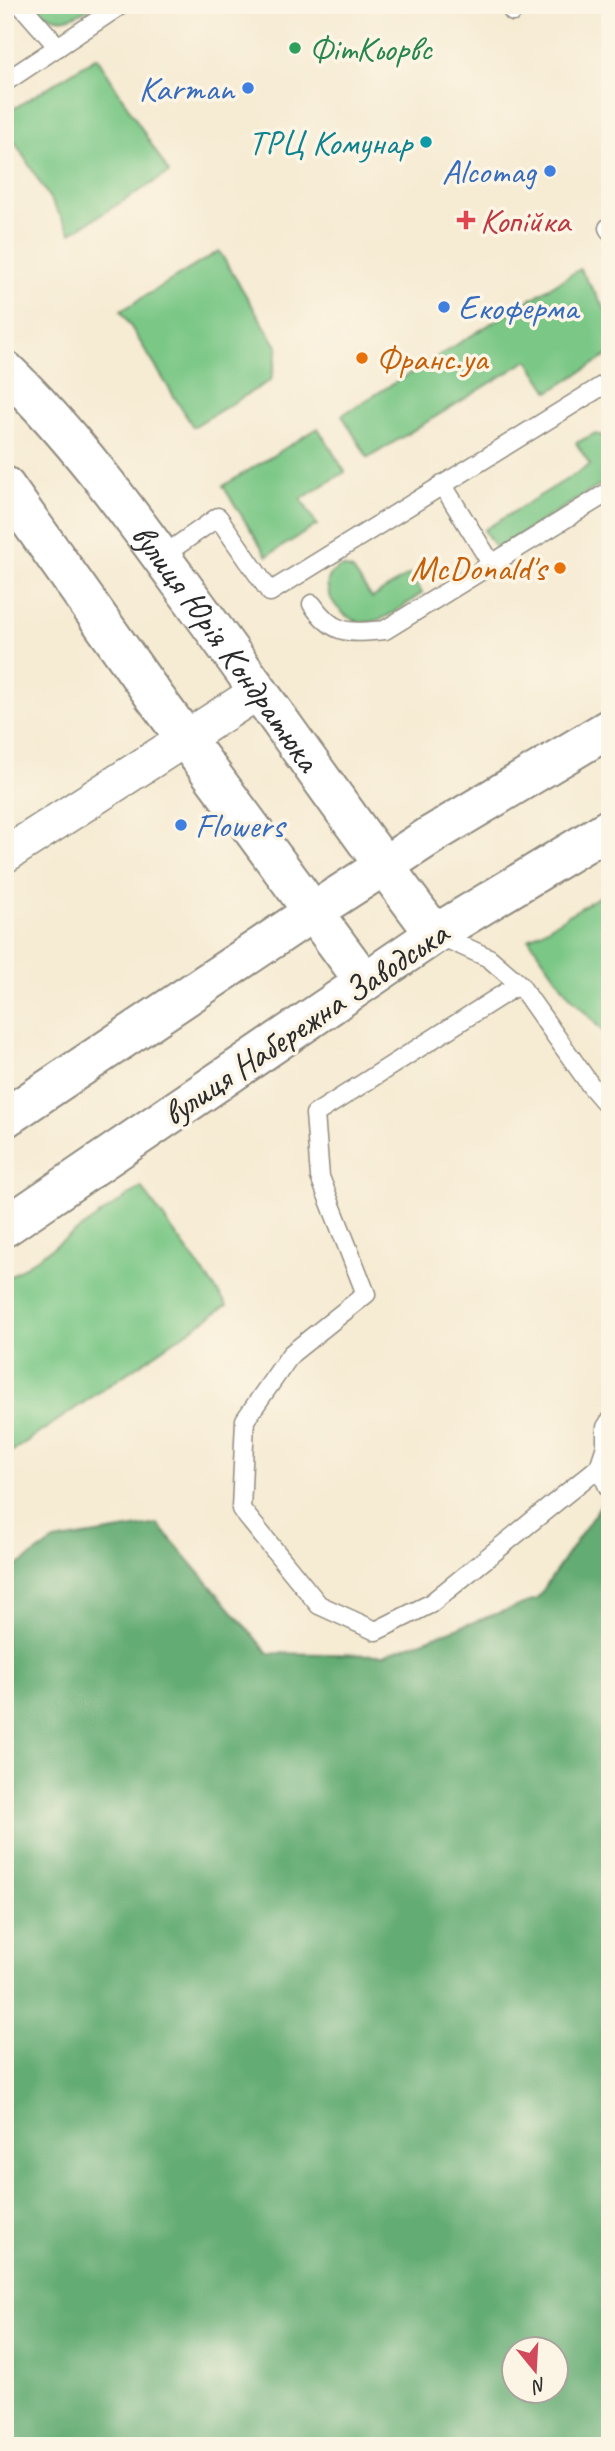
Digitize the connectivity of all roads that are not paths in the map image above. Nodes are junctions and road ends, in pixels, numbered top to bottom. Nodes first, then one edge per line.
1 (21, 5) edge
2 (121, 5) edge
3 (58, 47) junction
4 (5, 82) edge
5 (5, 370) edge
6 (610, 381) edge
7 (442, 484) junction
8 (5, 486) edge
9 (610, 491) edge
10 (161, 557) junction
11 (491, 564) junction
12 (312, 604) dead end
13 (259, 691) junction
14 (610, 728) edge
15 (187, 738) junction
16 (610, 828) edge
17 (5, 855) edge
18 (384, 866) junction
19 (314, 911) junction
20 (435, 934) junction
21 (364, 981) junction
22 (519, 984) junction
23 (610, 1108) edge
24 (5, 1118) edge
25 (5, 1227) edge
26 (610, 1421) edge
27 (599, 1467) junction
28 (610, 1490) edge

1 - 3 lane
2 - 3 lane
3 - 4 lane
5 - 10 main road, вулиця Юрія Кондратюка
6 - 7 lane
7 - 10 lane
7 - 11 lane
8 - 15 main road
9 - 11 lane
10 - 13 main road, вулиця Юрія Кондратюка
11 - 12 lane
13 - 15 street
13 - 18 main road, вулиця Юрія Кондратюка
14 - 18 main road
15 - 17 street
15 - 19 main road
16 - 20 main road, вулиця Набережна Заводська
18 - 19 main road
18 - 20 main road, вулиця Юрія Кондратюка
19 - 21 main road
19 - 24 main road
20 - 21 main road, вулиця Набережна Заводська
20 - 22 lane
21 - 25 main road, вулиця Набережна Заводська
22 - 23 lane
22 - 27 lane
26 - 27 lane
27 - 28 lane

